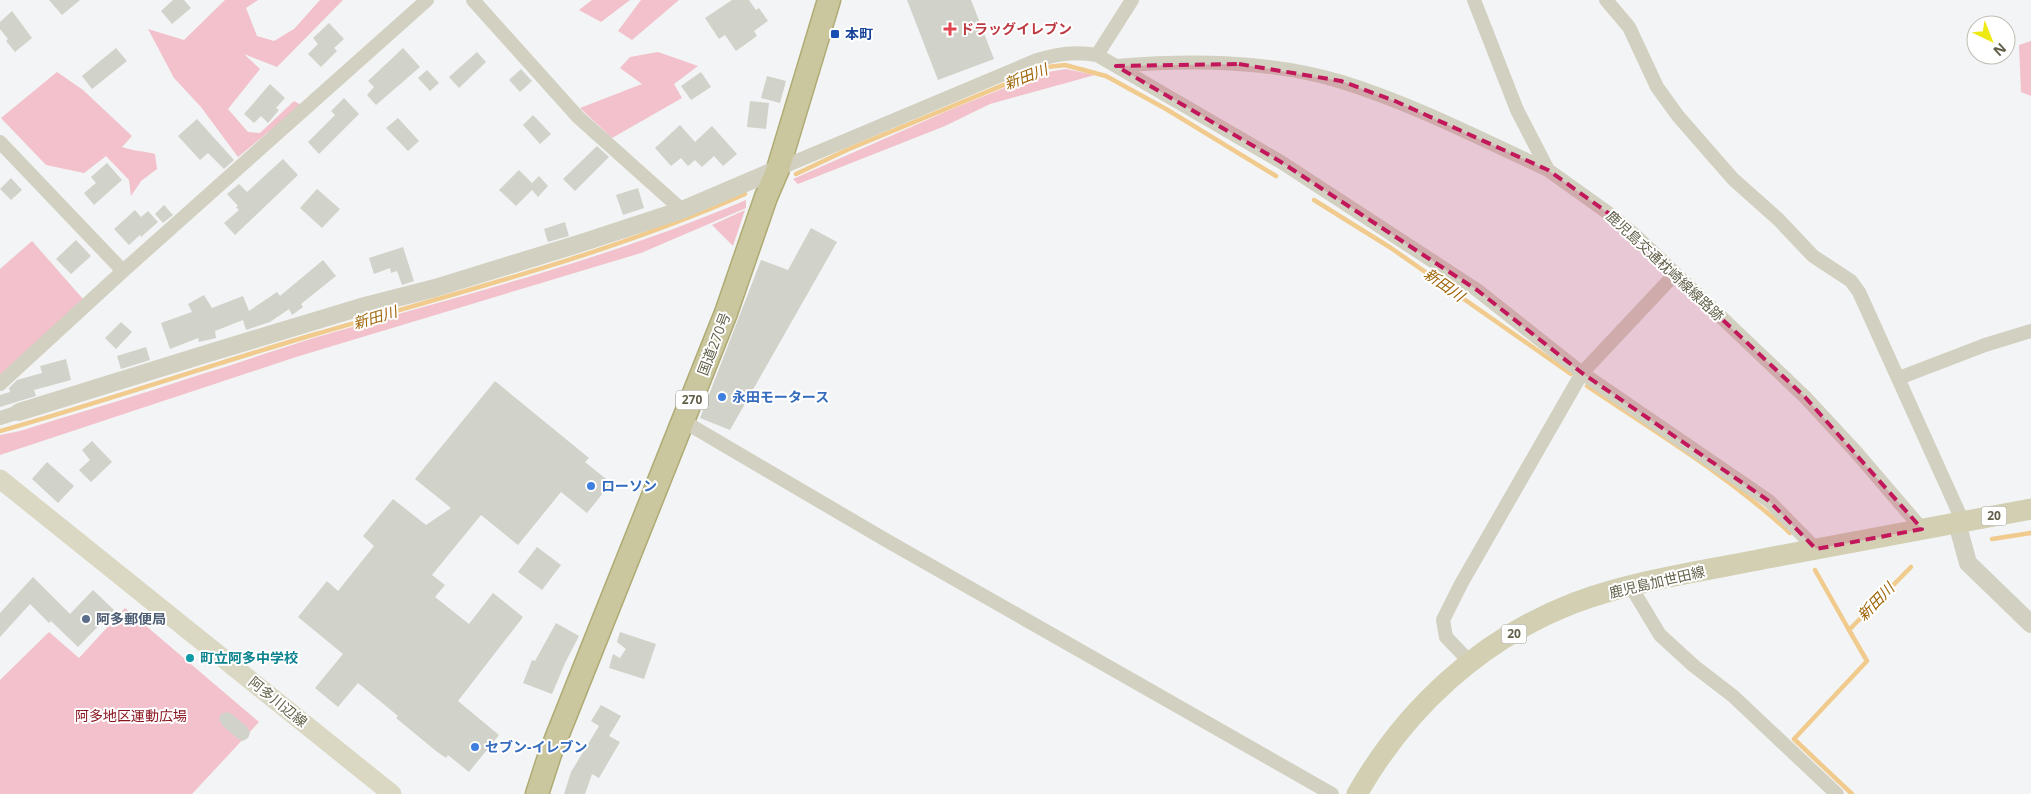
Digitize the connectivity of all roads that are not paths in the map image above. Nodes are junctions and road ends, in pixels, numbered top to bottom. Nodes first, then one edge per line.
1 (427, 0) edge
2 (473, 0) edge
3 (829, 0) edge
4 (1132, 0) edge
5 (1474, 0) edge
6 (1606, 0) edge
7 (1097, 55) junction
8 (1116, 66) junction
9 (0, 142) edge
10 (778, 169) junction
11 (1548, 170) junction
12 (682, 210) junction
13 (123, 271) junction
14 (1675, 274) junction
15 (2031, 330) edge
16 (1582, 373) junction
17 (1899, 378) junction
18 (0, 384) edge
19 (19, 412) joint
20 (0, 418) edge
21 (683, 421) junction
22 (0, 479) edge
23 (2031, 509) edge
24 (1960, 523) junction
25 (1922, 529) junction
26 (1816, 549) junction
27 (1631, 587) junction
28 (2031, 624) edge
29 (1470, 662) junction
30 (392, 794) edge
31 (538, 794) edge
32 (1332, 794) edge
33 (1357, 794) edge
34 (1837, 794) edge

1 - 13 street
2 - 12 street
3 - 10 highway, 国道270号 / 270
4 - 7 street
5 - 11 street, 鹿児島交通枕崎線線路跡
6 - 17 street
7 - 8 street
7 - 10 street
8 - 11 street
8 - 16 street
9 - 13 street
10 - 12 street
10 - 21 highway, 国道270号 / 270
11 - 14 street, 鹿児島交通枕崎線線路跡
12 - 19 street
13 - 18 street
14 - 16 street
14 - 25 street, 鹿児島交通枕崎線線路跡
15 - 17 street
16 - 26 street
16 - 29 street
17 - 24 street
19 - 20 street
21 - 31 highway, 国道270号 / 270
21 - 32 street
22 - 30 main road, 阿多川辺線
23 - 24 main road, 鹿児島加世田線 / 20
24 - 25 main road, 鹿児島加世田線 / 20
24 - 28 street
25 - 26 main road, 鹿児島加世田線 / 20
26 - 27 main road, 鹿児島加世田線 / 20
27 - 29 main road, 鹿児島加世田線 / 20
27 - 34 street
29 - 33 main road, 鹿児島加世田線 / 20

